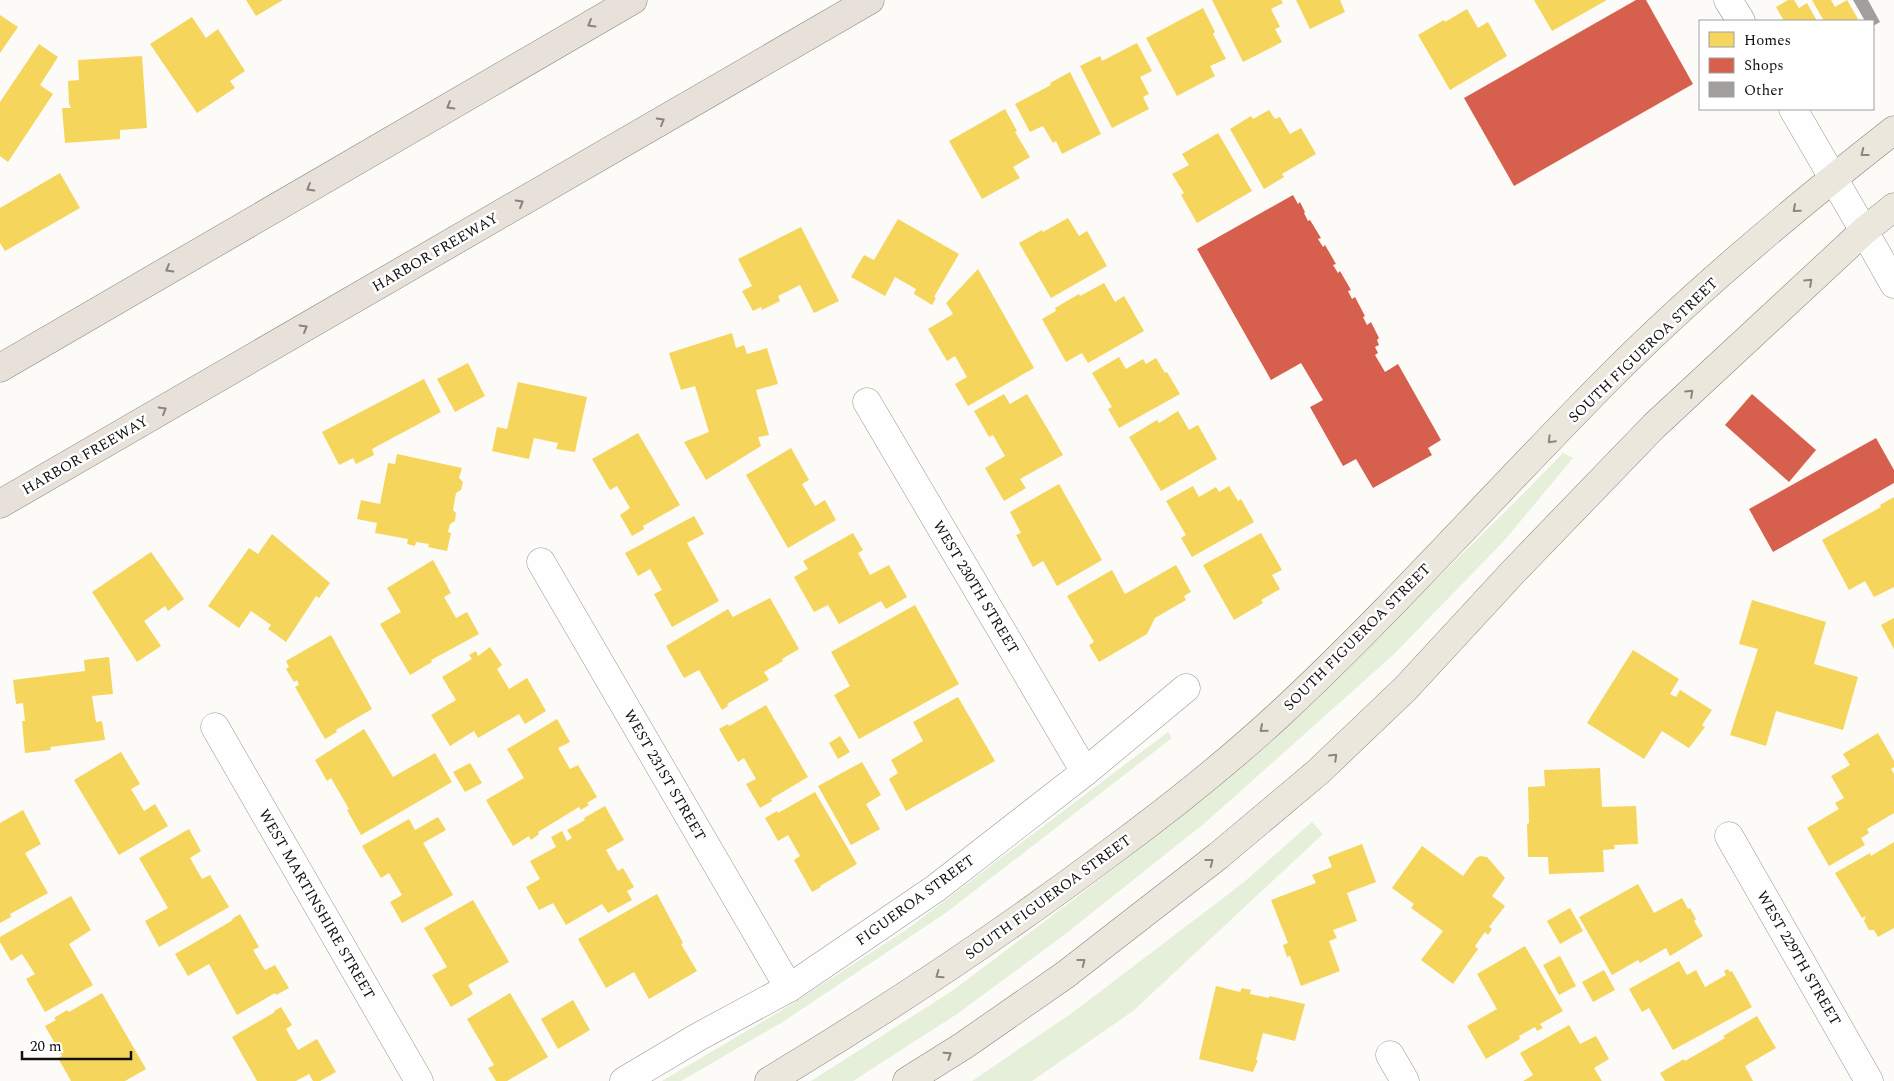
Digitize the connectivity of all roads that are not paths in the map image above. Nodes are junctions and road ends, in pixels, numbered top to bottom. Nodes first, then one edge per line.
1 (633, 0) edge
2 (870, 0) edge
3 (1728, 0) edge
4 (1740, 20) edge
5 (1794, 110) edge
6 (1894, 130) edge
7 (1833, 177) junction
8 (1894, 207) edge
9 (1864, 231) junction
10 (1894, 284) edge
11 (0, 368) edge
12 (867, 402) dead end
13 (0, 504) edge
14 (541, 562) dead end
15 (1186, 688) dead end
16 (215, 727) dead end
17 (1085, 772) junction
18 (1729, 836) dead end
19 (789, 988) junction
20 (1390, 1055) dead end
21 (419, 1081) edge
22 (624, 1081) edge
23 (768, 1081) edge
24 (907, 1081) edge
25 (1405, 1081) edge
26 (1869, 1081) edge

1 -> 11 highway
13 -> 2 highway, HARBOR FREEWAY
3 - 4 street
5 - 7 street
6 -> 7 main road, SOUTH FIGUEROA STREET
7 - 9 street
7 -> 23 main road, SOUTH FIGUEROA STREET
8 - 9 main road
9 - 10 street
24 -> 9 main road
12 - 17 street, WEST 230TH STREET
14 - 19 street, WEST 231ST STREET
15 - 17 street, FIGUEROA STREET
16 - 21 street, WEST MARTINSHIRE STREET
17 - 19 street, FIGUEROA STREET
18 - 26 street, WEST 229TH STREET
19 - 22 street, FIGUEROA STREET
20 - 25 street

